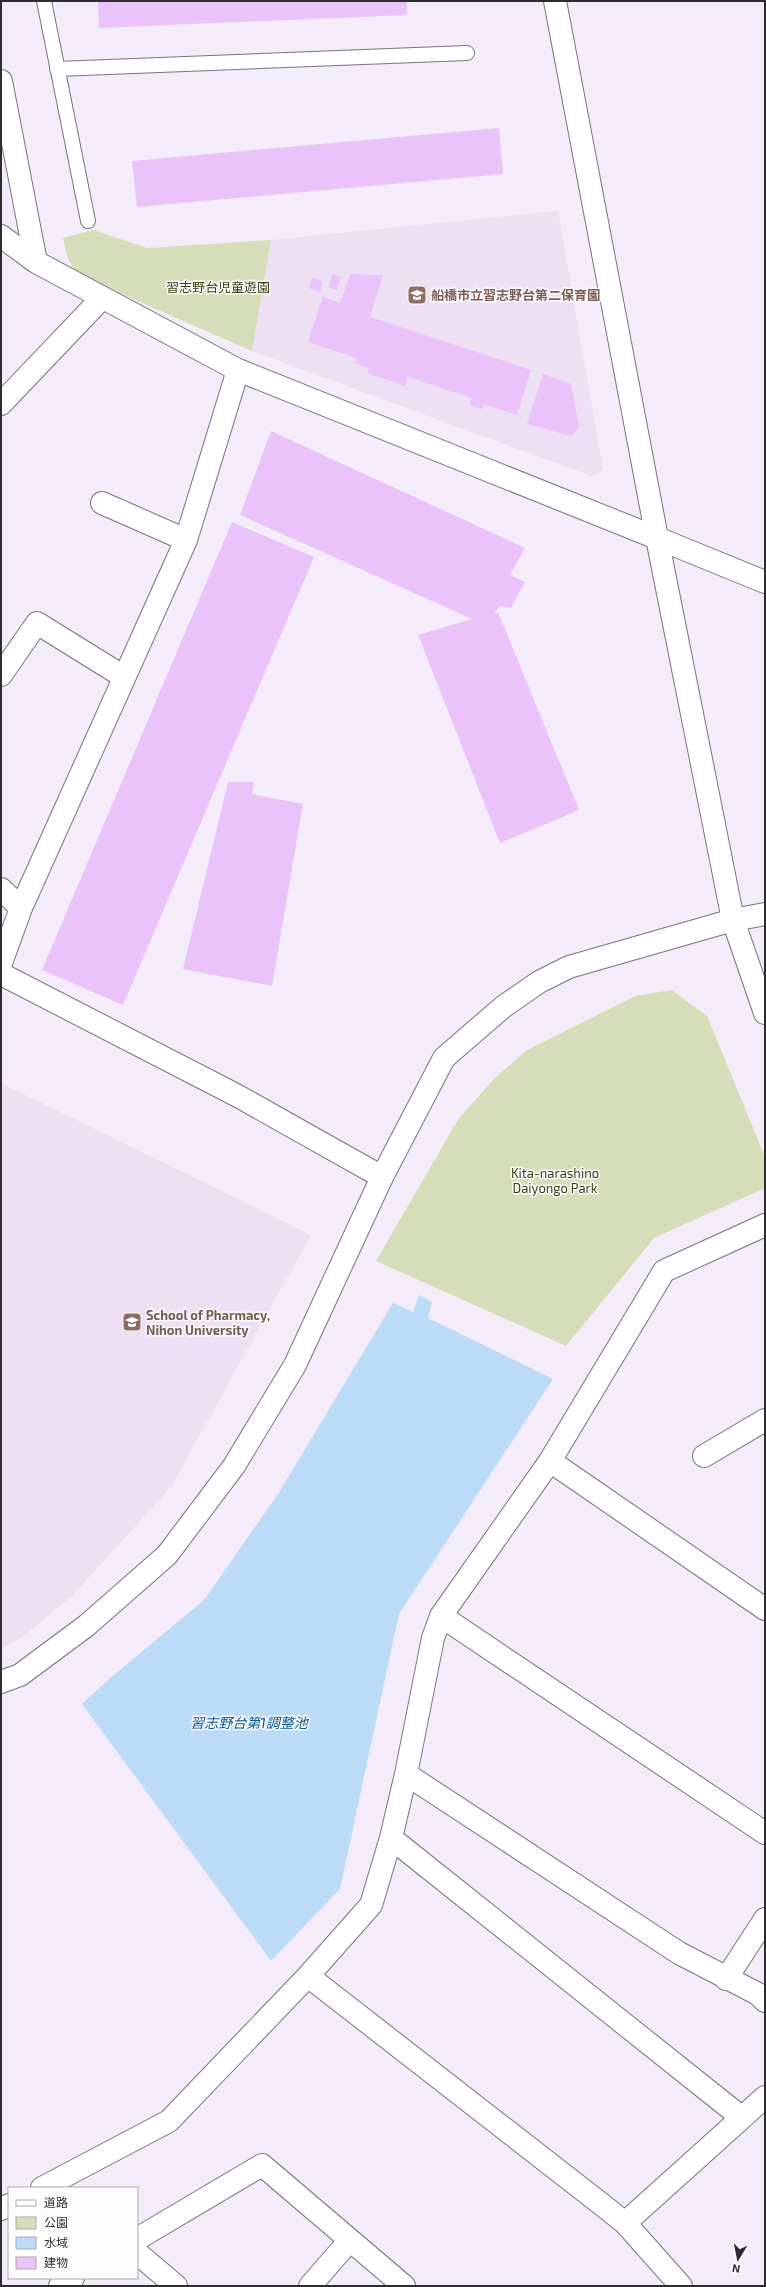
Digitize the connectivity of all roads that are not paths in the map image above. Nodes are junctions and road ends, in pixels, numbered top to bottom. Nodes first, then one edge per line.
1 (44, 1) edge
2 (555, 1) edge
3 (466, 53) dead end
4 (58, 69) junction
5 (1, 81) edge
6 (88, 221) dead end
7 (1, 236) edge
8 (36, 262) junction
9 (102, 298) junction
10 (238, 370) junction
11 (1, 404) edge
12 (102, 503) dead end
13 (657, 538) junction
14 (186, 540) junction
15 (765, 582) edge
16 (1, 675) edge
17 (124, 678) junction
18 (1, 889) edge
19 (21, 908) junction
20 (765, 914) edge
21 (733, 920) junction
22 (1, 964) edge
23 (1, 974) edge
24 (765, 1013) edge
25 (382, 1177) junction
26 (765, 1225) edge
27 (765, 1420) edge
28 (704, 1456) dead end
29 (550, 1461) junction
30 (765, 1609) edge
31 (441, 1616) junction
32 (1, 1682) edge
33 (406, 1774) junction
34 (765, 1833) edge
35 (390, 1838) junction
36 (765, 1919) edge
37 (308, 1976) junction
38 (726, 1979) junction
39 (765, 2002) edge
40 (765, 2096) edge
41 (741, 2117) junction
42 (44, 2187) edge
43 (625, 2223) junction
44 (138, 2238) edge
45 (350, 2240) junction
46 (138, 2254) edge
47 (71, 2279) edge
48 (60, 2286) edge
49 (176, 2286) edge
50 (310, 2286) edge
51 (404, 2286) edge
52 (681, 2286) edge

1 - 4 lane
2 - 13 street
3 - 4 lane
4 - 6 lane
5 - 8 street
7 - 8 street
8 - 9 street
9 - 10 street
9 - 11 street
10 - 13 street
10 - 14 street
12 - 14 street
13 - 15 street
13 - 21 street
14 - 17 street
16 - 17 street
17 - 19 street
18 - 19 street
19 - 22 street
20 - 21 street
21 - 24 street
21 - 25 street
23 - 25 street
25 - 32 street
26 - 29 street
27 - 28 street
29 - 30 street
29 - 31 street
31 - 33 street
31 - 34 street
33 - 35 street
33 - 38 street
35 - 37 street
35 - 41 street
36 - 38 street
37 - 42 street
37 - 43 street
38 - 39 street
40 - 41 street
41 - 43 street
43 - 52 street
44 - 45 street
45 - 50 street
45 - 51 street
46 - 49 street
47 - 48 street

